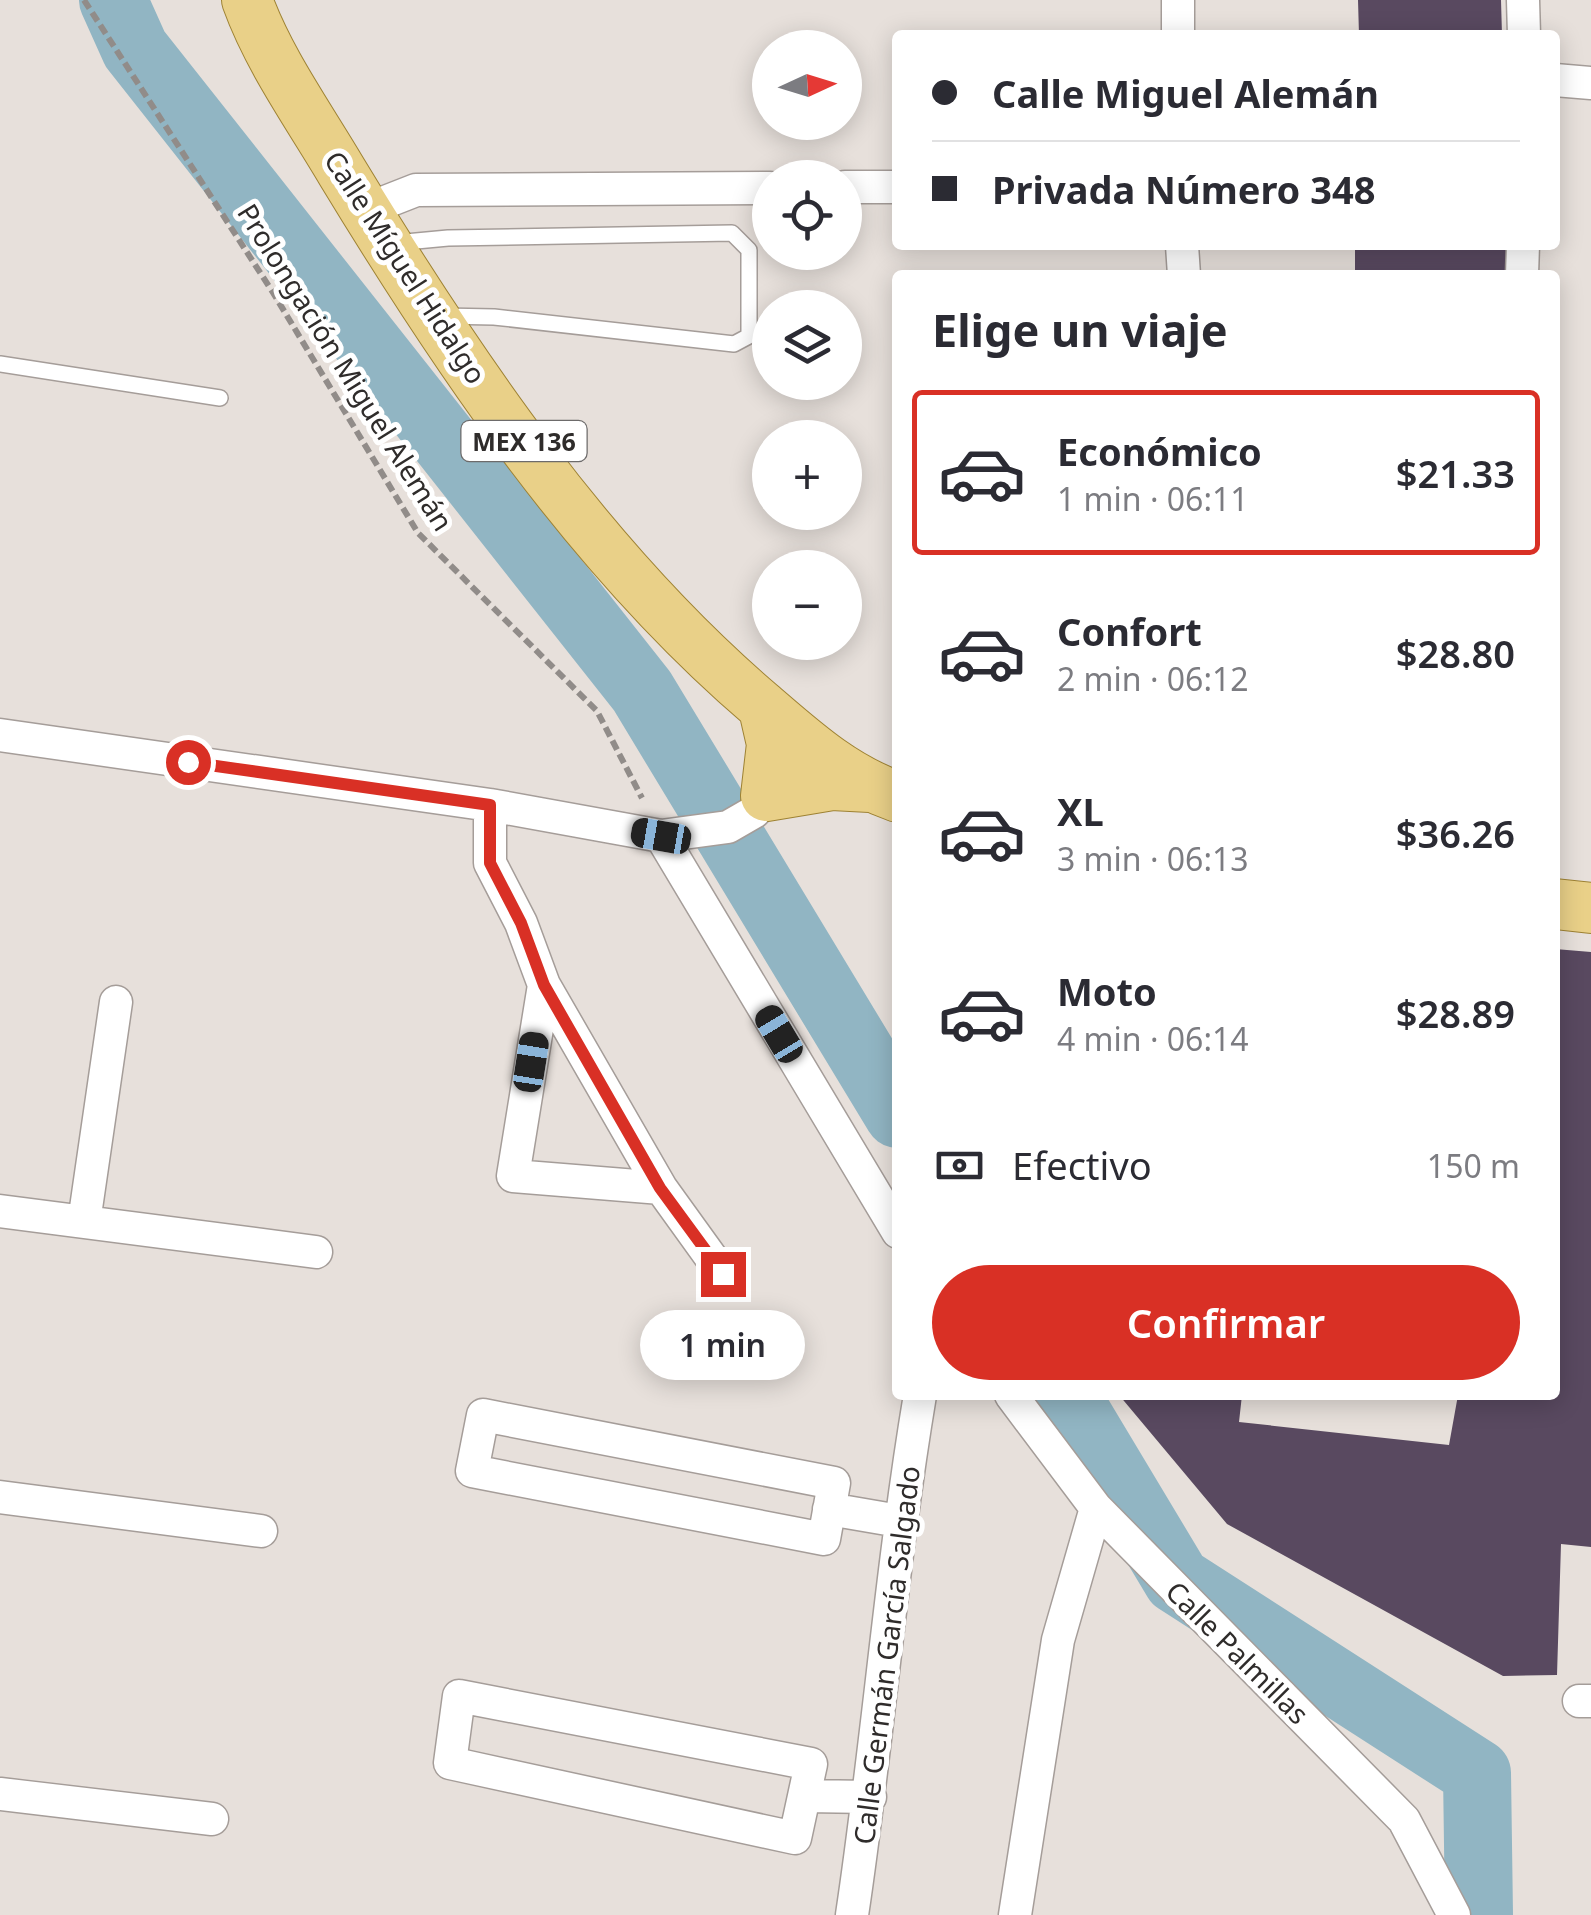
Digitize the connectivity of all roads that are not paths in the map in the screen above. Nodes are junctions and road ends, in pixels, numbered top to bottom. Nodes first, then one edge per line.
1 (247, 0) edge
2 (1178, 0) edge
3 (1523, 0) edge
4 (1178, 30) edge
5 (1524, 30) edge
6 (1560, 80) edge
7 (1591, 83) edge
8 (862, 187) edge
9 (892, 187) edge
10 (752, 188) edge
11 (376, 227) junction
12 (433, 316) junction
13 (0, 364) edge
14 (220, 398) dead end
15 (764, 708) junction
16 (0, 734) edge
17 (826, 762) junction
18 (884, 792) edge
19 (760, 804) junction
20 (490, 805) junction
21 (661, 836) junction
22 (1560, 905) edge
23 (1591, 908) edge
24 (544, 985) junction
25 (116, 1002) dead end
26 (660, 1188) junction
27 (0, 1211) edge
28 (84, 1222) junction
29 (892, 1222) edge
30 (316, 1252) dead end
31 (723, 1274) dead end
32 (919, 1400) edge
33 (1014, 1400) edge
34 (0, 1497) edge
35 (830, 1508) junction
36 (1096, 1508) junction
37 (898, 1521) junction
38 (260, 1531) dead end
39 (0, 1794) edge
40 (806, 1796) junction
41 (870, 1797) junction
42 (212, 1819) dead end
43 (852, 1915) edge
44 (1015, 1915) edge
45 (1454, 1915) edge

1 - 11 main road, Calle Míguel Hidalgo / MEX 136
2 - 4 street
3 - 5 street
6 - 7 street
8 - 9 street
10 - 11 street
11 - 12 main road, Calle Míguel Hidalgo / MEX 136
11 - 12 lane
12 - 15 main road, Calle Míguel Hidalgo / MEX 136
13 - 14 lane
15 - 17 main road, Calle Míguel Hidalgo / MEX 136
15 - 19 main road
16 - 20 street
17 - 18 main road, Calle Míguel Hidalgo / MEX 136
17 - 19 street
18 - 19 main road
19 - 21 street
20 - 21 street
20 - 24 street
21 - 29 street
22 - 23 main road
24 - 26 street
24 - 26 street
25 - 28 street
26 - 31 street
27 - 28 street
28 - 30 street
32 - 37 street, Calle Germán García Salgado
33 - 36 street, Calle Palmillas
34 - 38 street
35 - 35 street
35 - 37 street
36 - 44 street
36 - 45 street, Calle Palmillas
37 - 41 street, Calle Germán García Salgado
39 - 42 street
40 - 40 street
40 - 41 street
41 - 43 street, Calle Germán García Salgado

